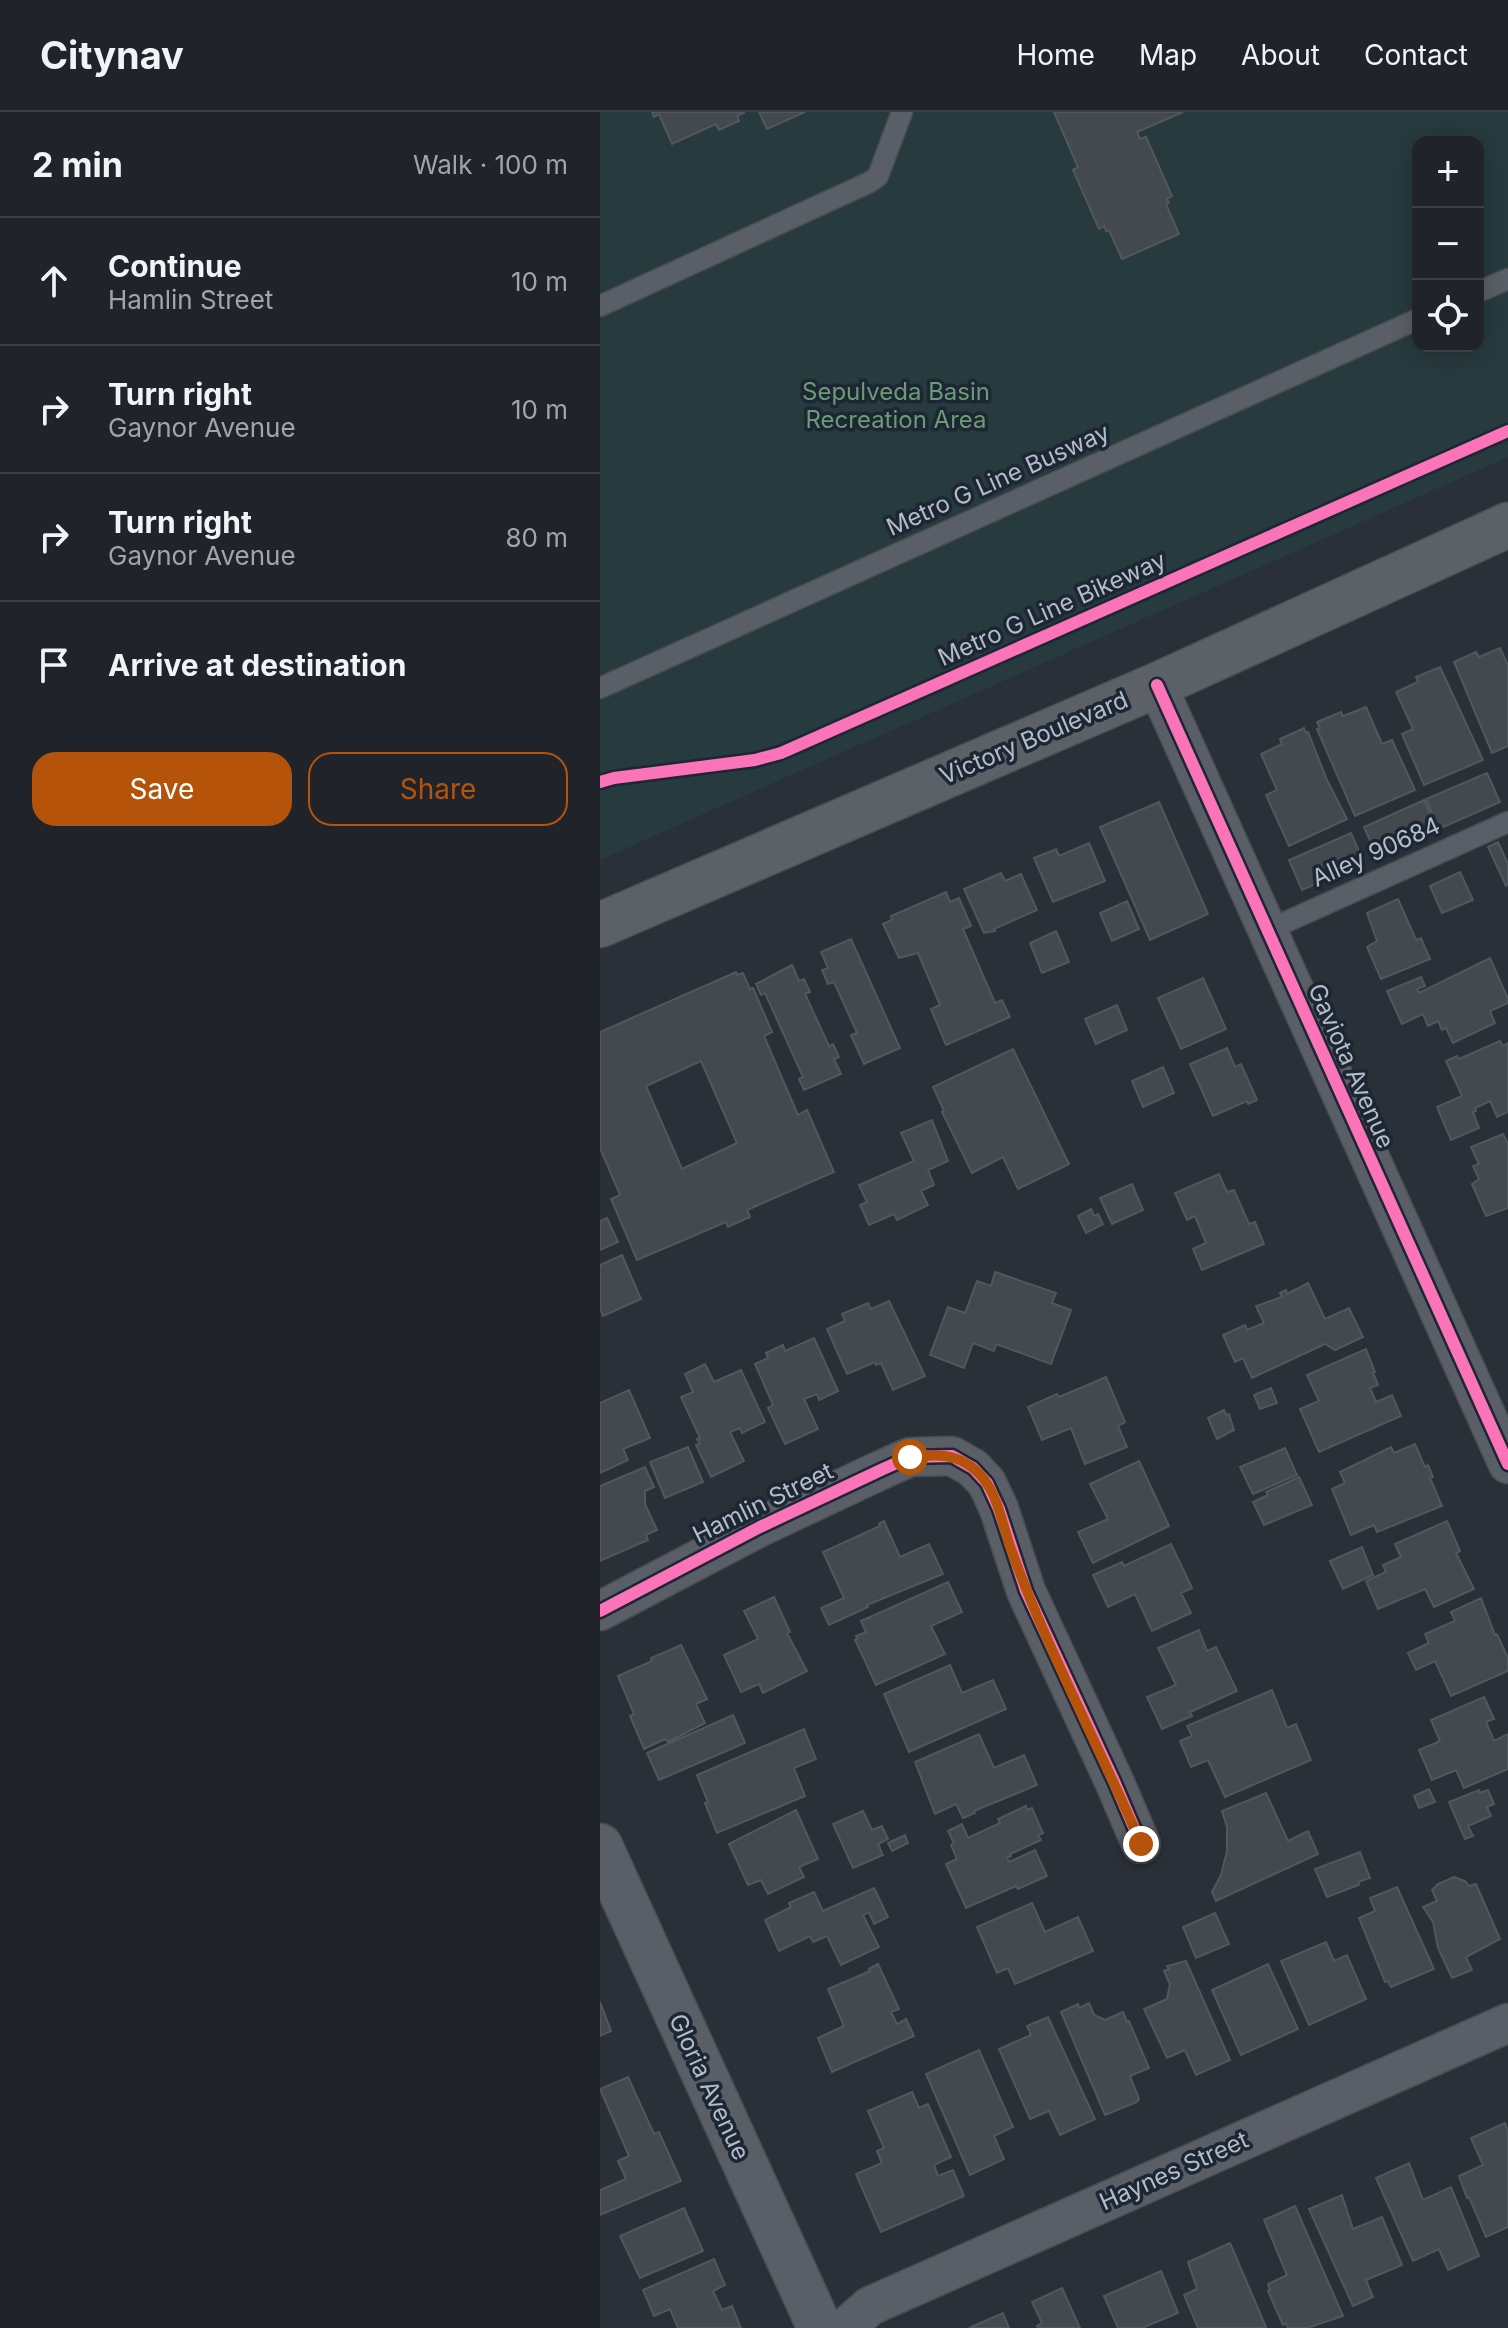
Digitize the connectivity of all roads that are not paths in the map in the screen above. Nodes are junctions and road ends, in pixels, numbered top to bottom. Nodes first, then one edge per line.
1 (902, 112) edge
2 (1508, 279) edge
3 (1484, 289) edge
4 (600, 306) edge
5 (1412, 322) edge
6 (1508, 525) edge
7 (1157, 685) junction
8 (600, 688) edge
9 (1508, 822) edge
10 (600, 925) edge
11 (1266, 931) junction
12 (1508, 1464) edge
13 (600, 1611) edge
14 (1141, 1844) dead end
15 (600, 1846) edge
16 (1508, 2023) edge
17 (820, 2328) edge
18 (845, 2328) edge

1 - 4 lane
2 - 3 lane
5 - 8 lane, Metro G Line Busway
6 - 7 main road, Victory Boulevard
7 - 10 main road, Victory Boulevard
7 - 11 street, Gaviota Avenue
9 - 11 lane, Alley 90684
11 - 12 street, Gaviota Avenue
13 - 14 street, Hamlin Street
15 - 17 street, Gloria Avenue
16 - 18 street, Haynes Street

